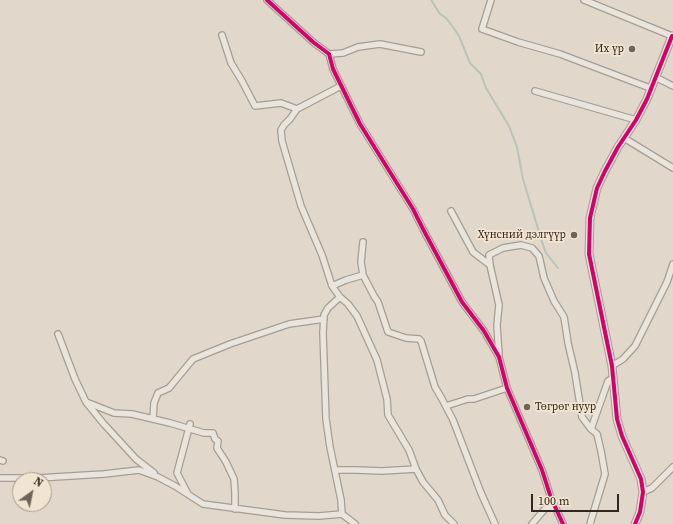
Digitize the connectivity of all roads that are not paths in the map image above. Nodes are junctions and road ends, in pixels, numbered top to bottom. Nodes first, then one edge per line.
1 (267, 0) edge
2 (491, 0) edge
3 (584, 0) edge
4 (222, 35) dead end
5 (672, 36) edge
6 (421, 52) dead end
7 (329, 54) junction
8 (655, 77) junction
9 (341, 86) junction
10 (673, 86) edge
11 (650, 88) junction
12 (535, 91) dead end
13 (297, 109) junction
14 (636, 120) junction
15 (624, 138) junction
16 (673, 168) edge
17 (451, 211) dead end
18 (363, 242) dead end
19 (673, 264) edge
20 (490, 265) junction
21 (363, 275) junction
22 (332, 286) junction
23 (340, 297) junction
24 (324, 319) junction
25 (58, 334) dead end
26 (499, 357) junction
27 (612, 366) junction
28 (613, 378) junction
29 (508, 388) junction
30 (86, 402) junction
31 (446, 406) junction
32 (153, 419) junction
33 (189, 426) junction
34 (591, 429) junction
35 (673, 467) edge
36 (416, 469) junction
37 (335, 470) junction
38 (158, 477) junction
39 (0, 478) edge
40 (643, 492) junction
41 (188, 494) junction
42 (555, 507) junction
43 (235, 509) junction
44 (342, 514) junction
45 (355, 524) edge
46 (454, 524) edge
47 (494, 524) edge
48 (532, 524) edge
49 (563, 524) edge
50 (590, 524) edge
51 (635, 524) edge

1 - 7 street
2 - 11 street
3 - 5 street
4 - 13 street
5 - 8 street
6 - 7 street
7 - 9 street
8 - 10 street
8 - 11 street
9 - 13 street
9 - 26 street
11 - 14 street
12 - 14 street
13 - 22 street
14 - 15 street
15 - 16 street
15 - 27 street
17 - 20 street
18 - 21 street
19 - 27 street
20 - 26 street
20 - 34 street
21 - 22 street
21 - 31 street
22 - 23 street
23 - 24 street
23 - 36 street
24 - 32 street
24 - 37 street
25 - 30 street
26 - 29 street
27 - 28 street
28 - 34 street
28 - 40 street
29 - 31 street
29 - 42 street
30 - 32 street
30 - 38 street
31 - 47 street
32 - 33 street
33 - 41 street
33 - 43 street
34 - 50 street
35 - 40 street
36 - 37 street
36 - 46 street
37 - 44 street
38 - 39 street
38 - 41 street
40 - 51 street
41 - 43 street
42 - 48 street
42 - 49 street
43 - 44 street
44 - 45 street

